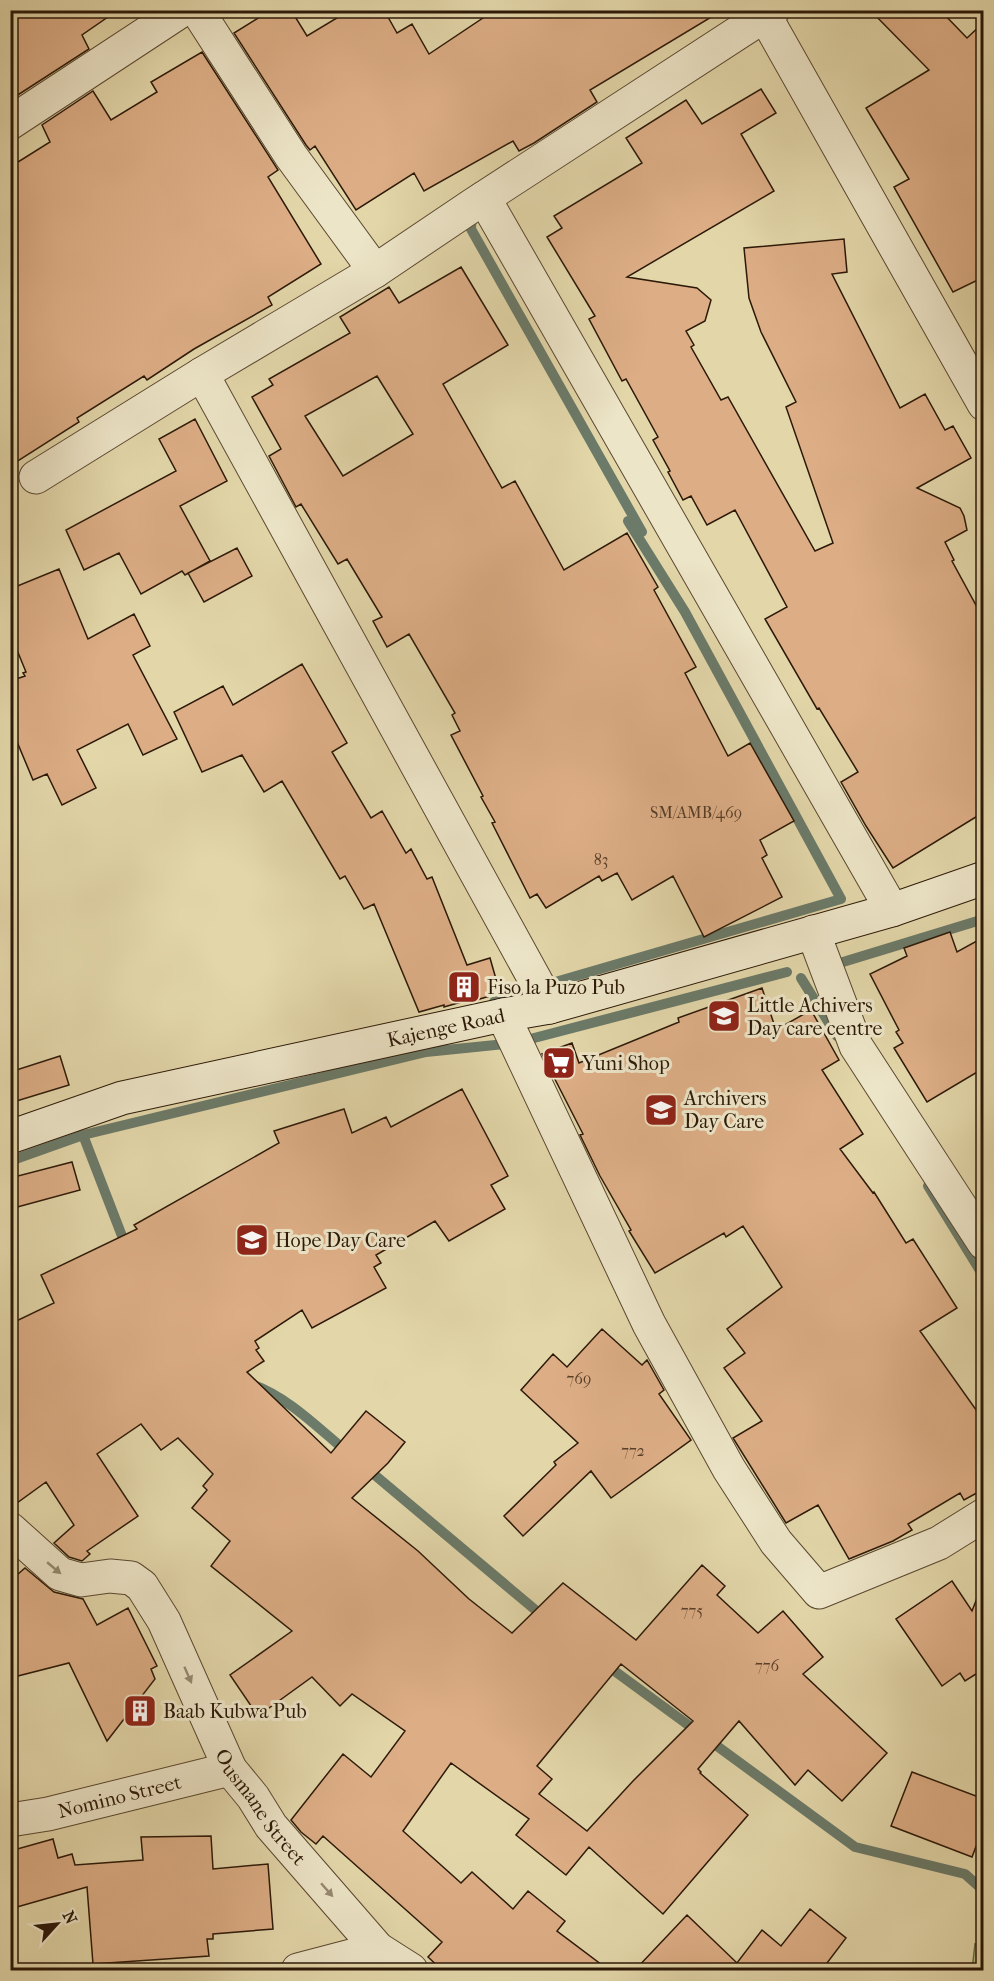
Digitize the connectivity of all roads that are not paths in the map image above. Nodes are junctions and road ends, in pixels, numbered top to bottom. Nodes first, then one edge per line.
1 (182, 10) edge
2 (197, 10) edge
3 (769, 13) edge
4 (10, 123) edge
5 (483, 198) junction
6 (375, 271) junction
7 (202, 374) junction
8 (984, 404) edge
9 (36, 477) dead end
10 (984, 878) edge
11 (892, 910) junction
12 (813, 933) junction
13 (550, 1007) junction
14 (502, 1015) junction
15 (10, 1137) edge
16 (984, 1243) edge
17 (984, 1515) edge
18 (10, 1529) edge
19 (230, 1769) junction
20 (10, 1820) edge
21 (378, 1949) junction
22 (298, 1971) edge
23 (411, 1971) edge

1 - 4 street
2 - 6 street
3 - 5 street
3 - 8 street
5 - 6 street
5 - 11 street
6 - 7 street
7 - 9 street
7 - 13 street
10 - 11 street, Kajenge Road
11 - 12 street, Kajenge Road
12 - 13 street, Kajenge Road
12 - 16 street
13 - 14 street, Kajenge Road
14 - 15 street, Kajenge Road
14 - 17 street
18 -> 19 street, Ousmane Street
19 - 20 street, Nomino Street
19 -> 21 street, Ousmane Street
21 - 22 street
21 - 23 street, Ousmane Street

